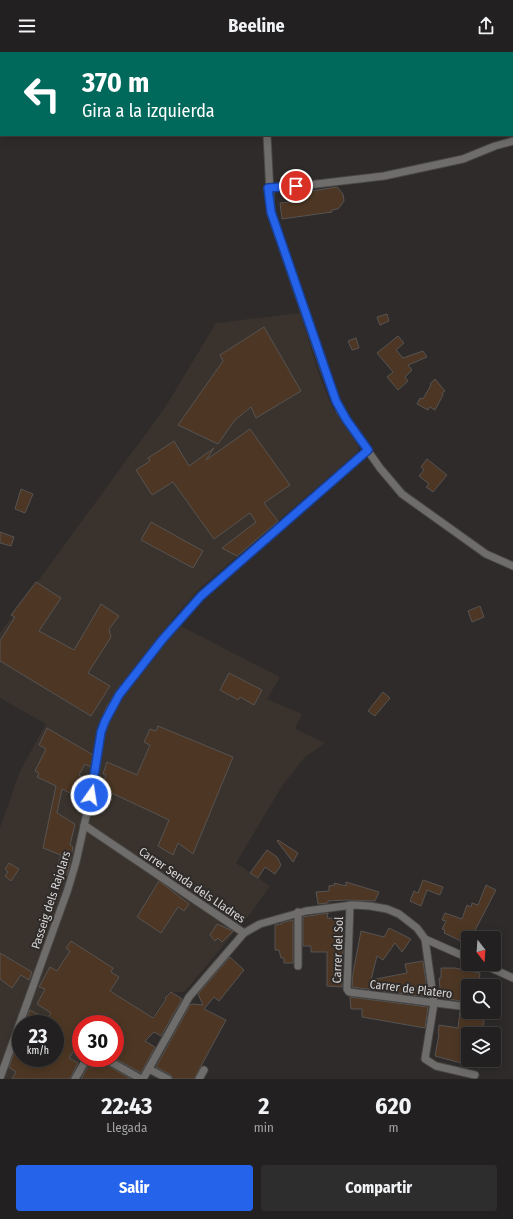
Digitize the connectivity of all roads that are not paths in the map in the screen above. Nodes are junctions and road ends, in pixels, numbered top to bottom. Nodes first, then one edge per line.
1 (267, 136) edge
2 (513, 140) edge
3 (268, 188) junction
4 (368, 450) junction
5 (513, 566) edge
6 (84, 825) junction
7 (350, 905) junction
8 (298, 912) junction
9 (244, 933) junction
10 (425, 940) junction
11 (461, 955) edge
12 (298, 966) dead end
13 (498, 971) edge
14 (513, 978) edge
15 (352, 993) joint
16 (434, 1003) junction
17 (461, 1006) edge
18 (82, 1067) edge
19 (120, 1067) edge
20 (149, 1069) junction
21 (204, 1070) dead end
22 (475, 1075) dead end
23 (0, 1078) edge
24 (75, 1079) edge
25 (142, 1079) edge
26 (168, 1079) edge
27 (199, 1079) edge

1 - 3 street
2 - 3 street
3 - 4 street
4 - 5 street
4 - 6 street, Passeig dels Rajolars
6 - 9 street, Carrer Senda dels Lladres
6 - 23 street, Passeig dels Rajolars
7 - 8 street, Carrer Senda dels Lladres
7 - 10 street, Carrer Senda dels Lladres
7 - 15 street, Carrer del Sol
8 - 9 street, Carrer Senda dels Lladres
8 - 12 street
9 - 20 street
10 - 11 street, Carrer Senda dels Lladres
10 - 16 street
13 - 14 street
15 - 16 street, Carrer de Platero
16 - 17 street, Carrer de Platero
16 - 22 street
18 - 24 street
19 - 25 street
20 - 25 street
20 - 26 street
21 - 27 street

